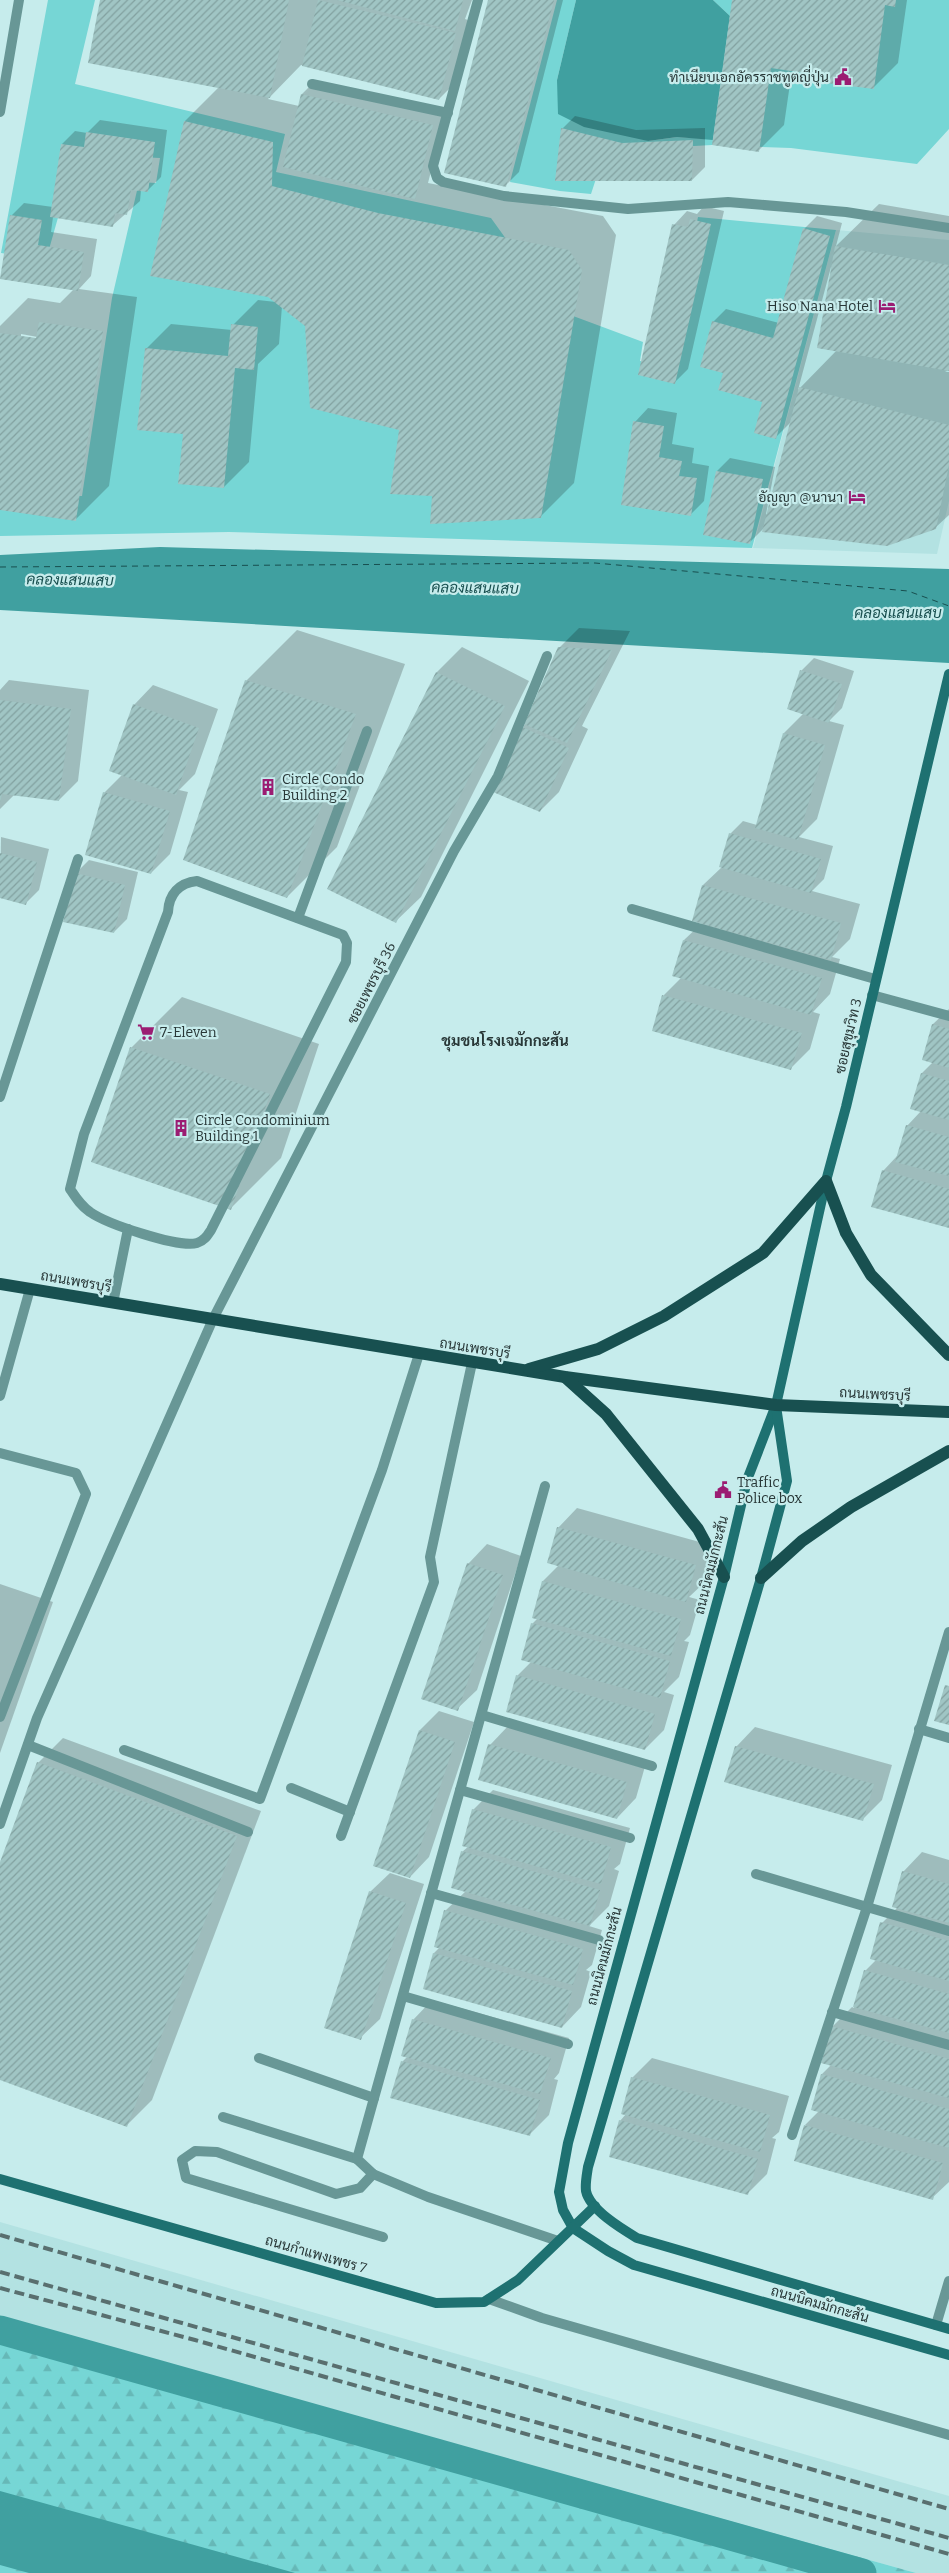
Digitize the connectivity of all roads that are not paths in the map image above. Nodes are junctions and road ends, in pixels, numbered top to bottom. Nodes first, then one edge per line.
1 (19, 0) edge
2 (478, 0) edge
3 (312, 84) dead end
4 (0, 112) edge
5 (448, 113) junction
6 (949, 228) edge
7 (547, 656) dead end
8 (949, 674) edge
9 (367, 731) dead end
10 (78, 859) dead end
11 (632, 909) dead end
12 (298, 918) junction
13 (875, 979) junction
14 (872, 995) junction
15 (949, 1016) edge
16 (0, 1097) edge
17 (826, 1181) junction
18 (128, 1229) junction
19 (0, 1284) edge
20 (30, 1289) junction
21 (113, 1303) junction
22 (213, 1319) junction
23 (419, 1354) junction
24 (949, 1355) edge
25 (472, 1363) junction
26 (526, 1370) junction
27 (565, 1377) junction
28 (0, 1396) edge
29 (776, 1405) junction
30 (949, 1412) edge
31 (949, 1451) edge
32 (0, 1453) edge
33 (545, 1486) dead end
34 (724, 1577) junction
35 (761, 1578) junction
36 (949, 1632) edge
37 (482, 1715) junction
38 (0, 1717) edge
39 (919, 1729) junction
40 (949, 1738) edge
41 (28, 1745) junction
42 (124, 1750) dead end
43 (652, 1766) dead end
44 (291, 1788) dead end
45 (460, 1790) junction
46 (350, 1812) junction
47 (0, 1824) edge
48 (248, 1832) dead end
49 (341, 1836) dead end
50 (630, 1838) dead end
51 (756, 1874) dead end
52 (431, 1893) junction
53 (866, 1907) junction
54 (949, 1931) edge
55 (600, 1940) dead end
56 (403, 1996) junction
57 (832, 2012) junction
58 (568, 2044) dead end
59 (949, 2045) edge
60 (259, 2058) dead end
61 (374, 2098) junction
62 (223, 2117) dead end
63 (792, 2135) dead end
64 (357, 2159) junction
65 (373, 2174) junction
66 (0, 2179) edge
67 (595, 2206) junction
68 (573, 2228) junction
69 (383, 2237) dead end
70 (558, 2242) junction
71 (949, 2281) edge
72 (489, 2299) junction
73 (936, 2325) junction
74 (949, 2328) edge
75 (949, 2355) edge
76 (949, 2435) edge

1 - 4 street
2 - 5 street
3 - 5 street
5 - 6 street
7 - 22 street, ซอยเพชรบุรี 36
8 - 13 street, ซอยสุขุมวิท 3
9 - 12 street
10 - 16 street
11 - 13 street
12 - 18 street
12 - 18 street
13 - 14 street, ซอยสุขุมวิท 3
14 - 15 street
14 - 17 street, ซอยสุขุมวิท 3
17 - 24 main road
17 - 26 main road
17 - 29 street, ซอยสุขุมวิท 3
18 - 21 street
19 - 20 main road, ถนนเพชรบุรี
20 - 21 main road, ถนนเพชรบุรี
20 - 28 street
21 - 22 main road, ถนนเพชรบุรี
22 - 23 main road, ถนนเพชรบุรี
22 - 41 street, ซอยเพชรบุรี 36
23 - 25 main road, ถนนเพชรบุรี
23 - 42 street
25 - 26 main road, ถนนเพชรบุรี
25 - 46 street
26 - 27 main road, ถนนเพชรบุรี
27 - 29 main road, ถนนเพชรบุรี
27 - 34 main road
29 - 30 main road, ถนนเพชรบุรี
29 - 34 street, ถนนนิคมมักกะสัน
29 - 35 street, ถนนนิคมมักกะสัน
31 - 35 main road
32 - 38 street
33 - 37 street
34 - 68 street, ถนนนิคมมักกะสัน
35 - 67 street, ถนนนิคมมักกะสัน
36 - 39 street
37 - 43 street
37 - 45 street
39 - 40 street
39 - 53 street
41 - 47 street, ซอยเพชรบุรี 36
41 - 48 street
44 - 46 street
45 - 50 street
45 - 52 street
46 - 49 street
51 - 53 street
52 - 55 street
52 - 56 street
53 - 54 street
53 - 57 street
56 - 58 street
56 - 61 street
57 - 59 street
57 - 63 street
60 - 61 street
61 - 64 street
62 - 64 street
64 - 65 street
65 - 69 street
65 - 70 street
66 - 72 street, ถนนกำแพงเพชร 7
67 - 68 street, ถนนกำแพงเพชร 7
67 - 73 street, ถนนนิคมมักกะสัน
68 - 70 street, ถนนกำแพงเพชร 7
68 - 75 street, ถนนนิคมมักกะสัน
70 - 72 street, ถนนกำแพงเพชร 7
71 - 73 street
72 - 76 street
73 - 74 street, ถนนนิคมมักกะสัน

